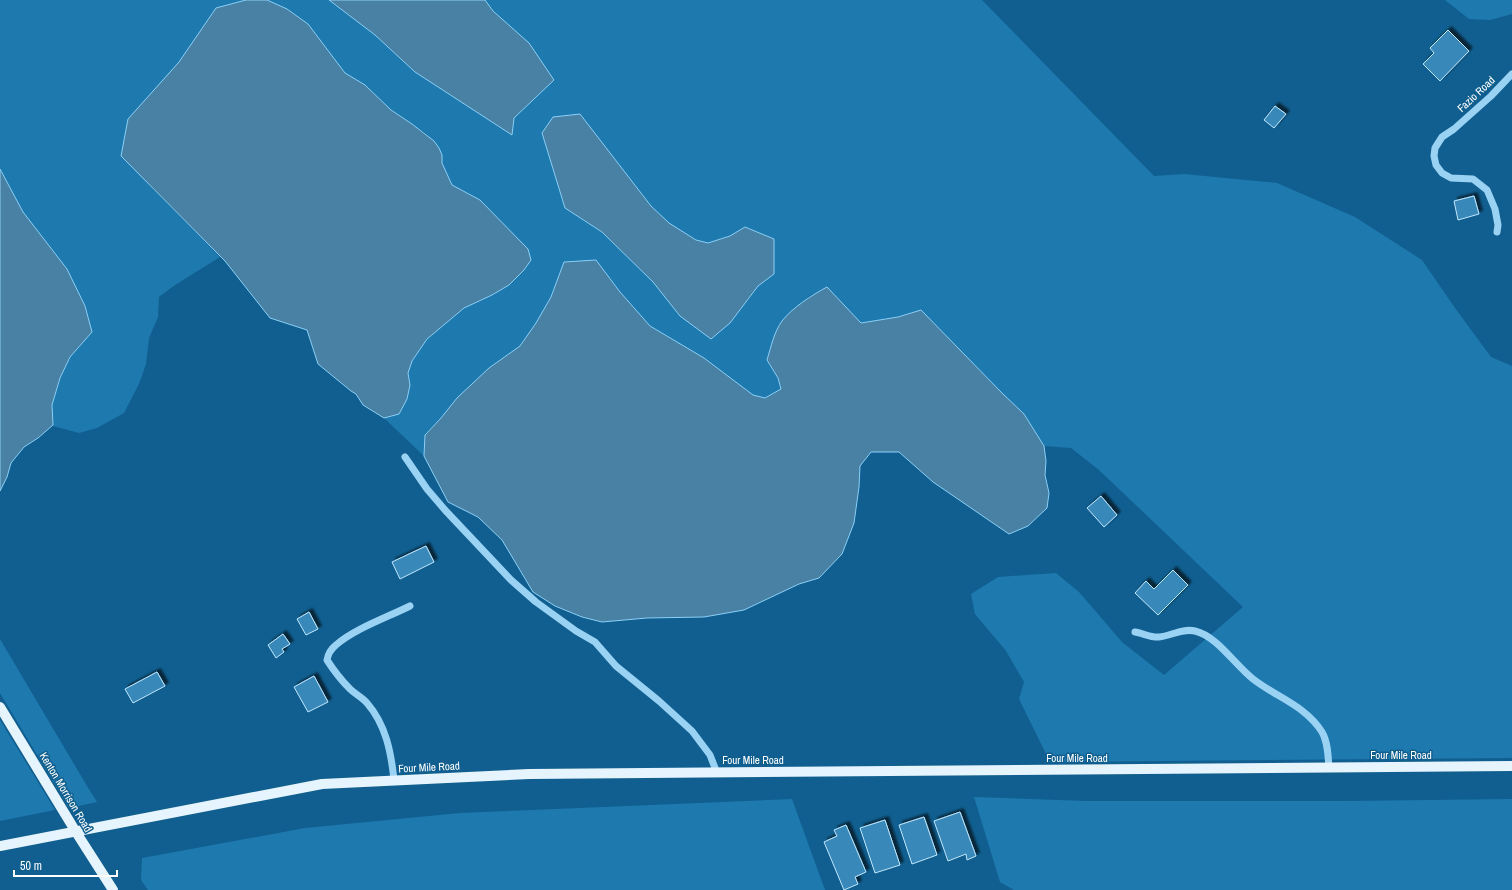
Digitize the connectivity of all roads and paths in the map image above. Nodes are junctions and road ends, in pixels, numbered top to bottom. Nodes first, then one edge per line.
1 (1512, 74) edge
2 (1497, 232) dead end
3 (405, 456) dead end
4 (410, 606) dead end
5 (1135, 632) dead end
6 (0, 707) edge
7 (1512, 766) edge
8 (1329, 768) junction
9 (717, 773) junction
10 (394, 780) junction
11 (76, 832) junction
12 (0, 846) edge
13 (113, 890) edge

1 - 2 street, Fazio Road
3 - 9 street
4 - 10 street
5 - 8 street
6 - 11 main road, Kenton Morrison Road
7 - 8 main road, Four Mile Road
8 - 9 main road, Four Mile Road
9 - 10 main road, Four Mile Road
10 - 11 main road, Four Mile Road
11 - 12 main road, Four Mile Road
11 - 13 main road, Kenton Morrison Road

